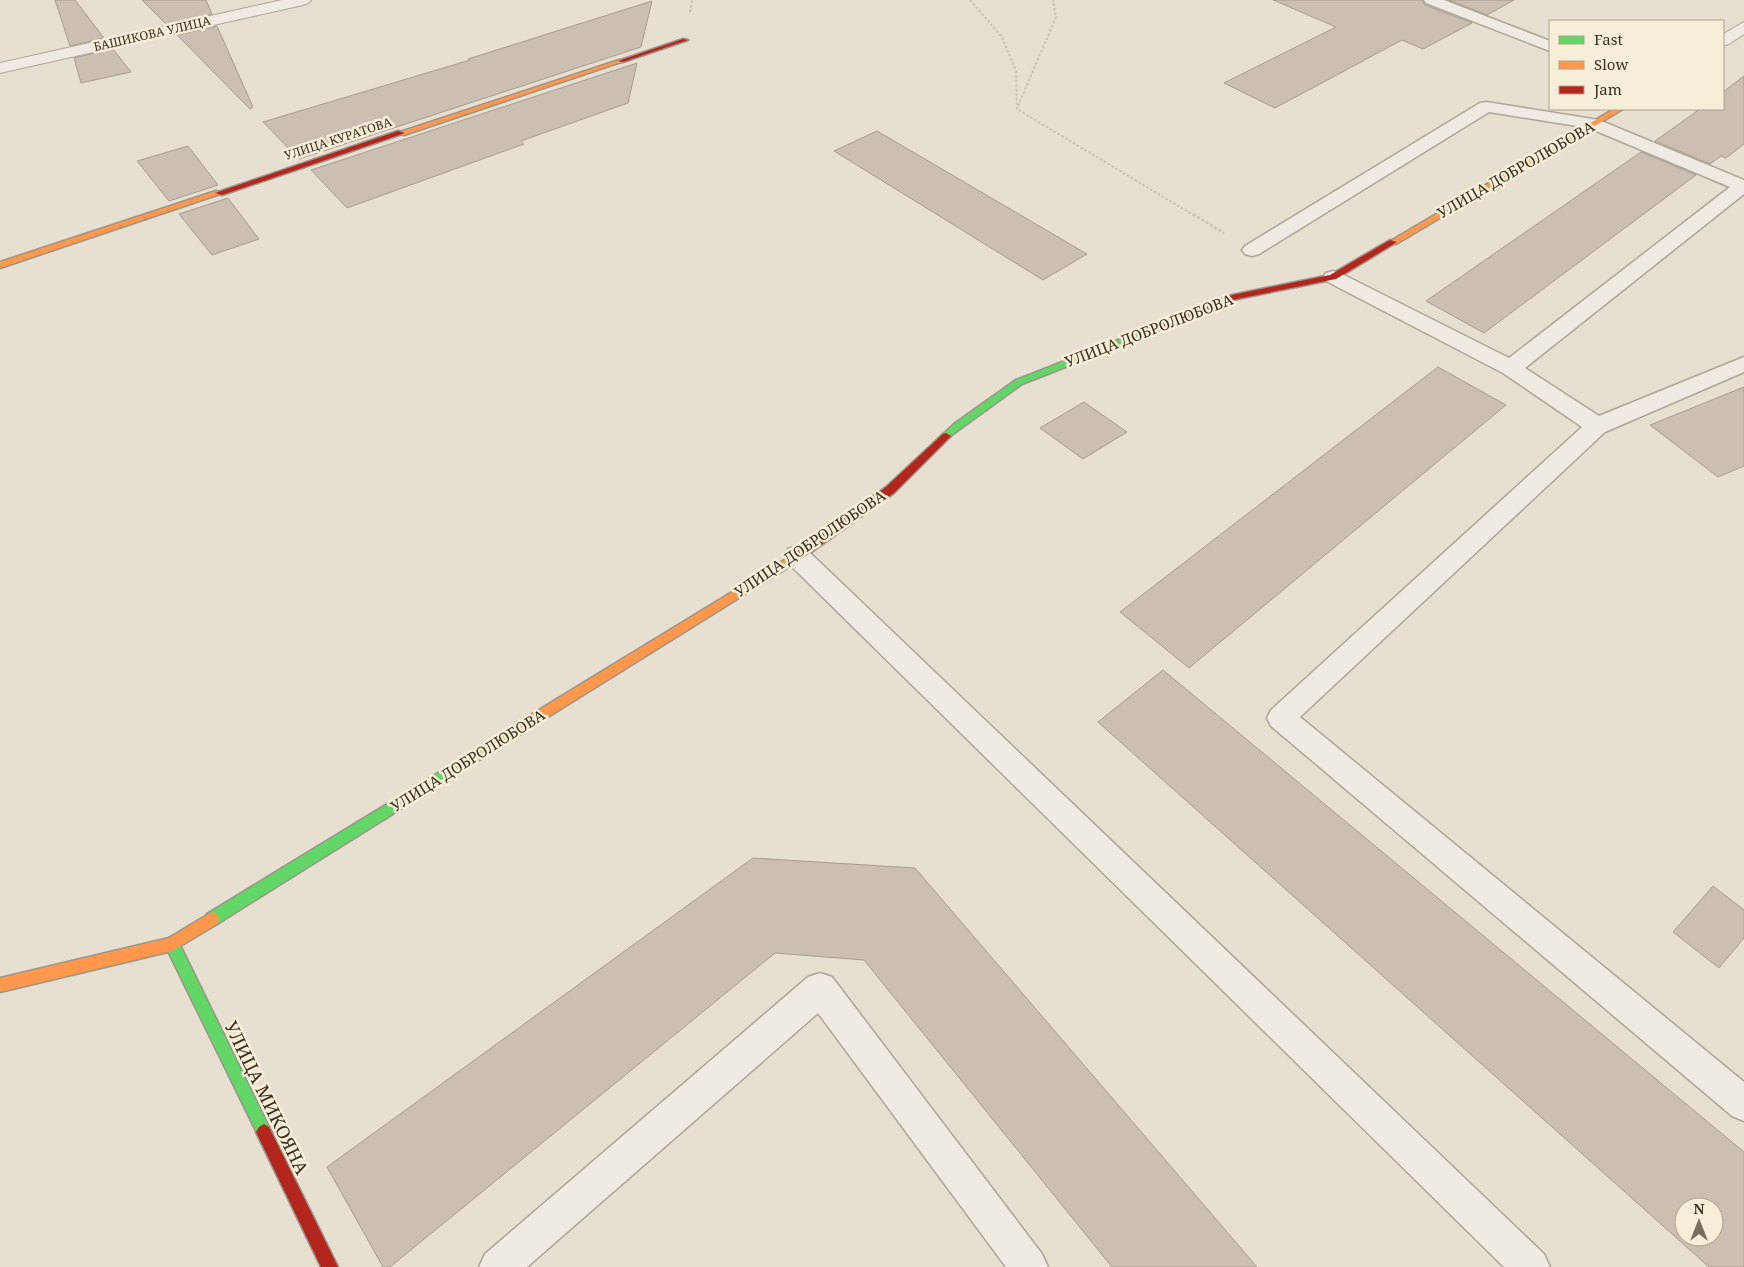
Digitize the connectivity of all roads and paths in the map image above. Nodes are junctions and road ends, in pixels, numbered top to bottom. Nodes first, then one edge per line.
1 (303, 0) edge
2 (970, 0) edge
3 (1053, 0) edge
4 (1432, 0) edge
5 (1744, 27) edge
6 (685, 40) dead end
7 (1724, 40) edge
8 (1549, 46) edge
9 (0, 68) edge
10 (1017, 108) junction
11 (1618, 110) edge
12 (1593, 124) junction
13 (1743, 186) edge
14 (1252, 250) joint
15 (0, 265) edge
16 (1333, 277) junction
17 (1744, 364) edge
18 (1512, 368) junction
19 (1597, 426) junction
20 (797, 556) junction
21 (172, 944) junction
22 (0, 985) edge
23 (1744, 1104) edge
24 (330, 1267) edge
25 (498, 1267) edge
26 (1029, 1267) edge
27 (1531, 1267) edge

1 - 9 street, БАШИКОВА УЛИЦА
2 - 10 path
3 - 10 path
4 - 8 lane
5 - 7 street
6 - 15 street, УЛИЦА КУРАТОВА
10 - 14 path
11 - 12 street, УЛИЦА ДОБРОЛЮБОВА
12 - 13 lane
12 - 14 lane
12 - 16 street, УЛИЦА ДОБРОЛЮБОВА
13 - 18 lane
16 - 18 lane
16 - 20 street, УЛИЦА ДОБРОЛЮБОВА
17 - 19 lane
18 - 19 lane
19 - 23 lane
20 - 21 street, УЛИЦА ДОБРОЛЮБОВА
20 - 27 lane
21 - 22 street, УЛИЦА ДОБРОЛЮБОВА
21 - 24 street, УЛИЦА МИКОЯНА
25 - 26 lane

